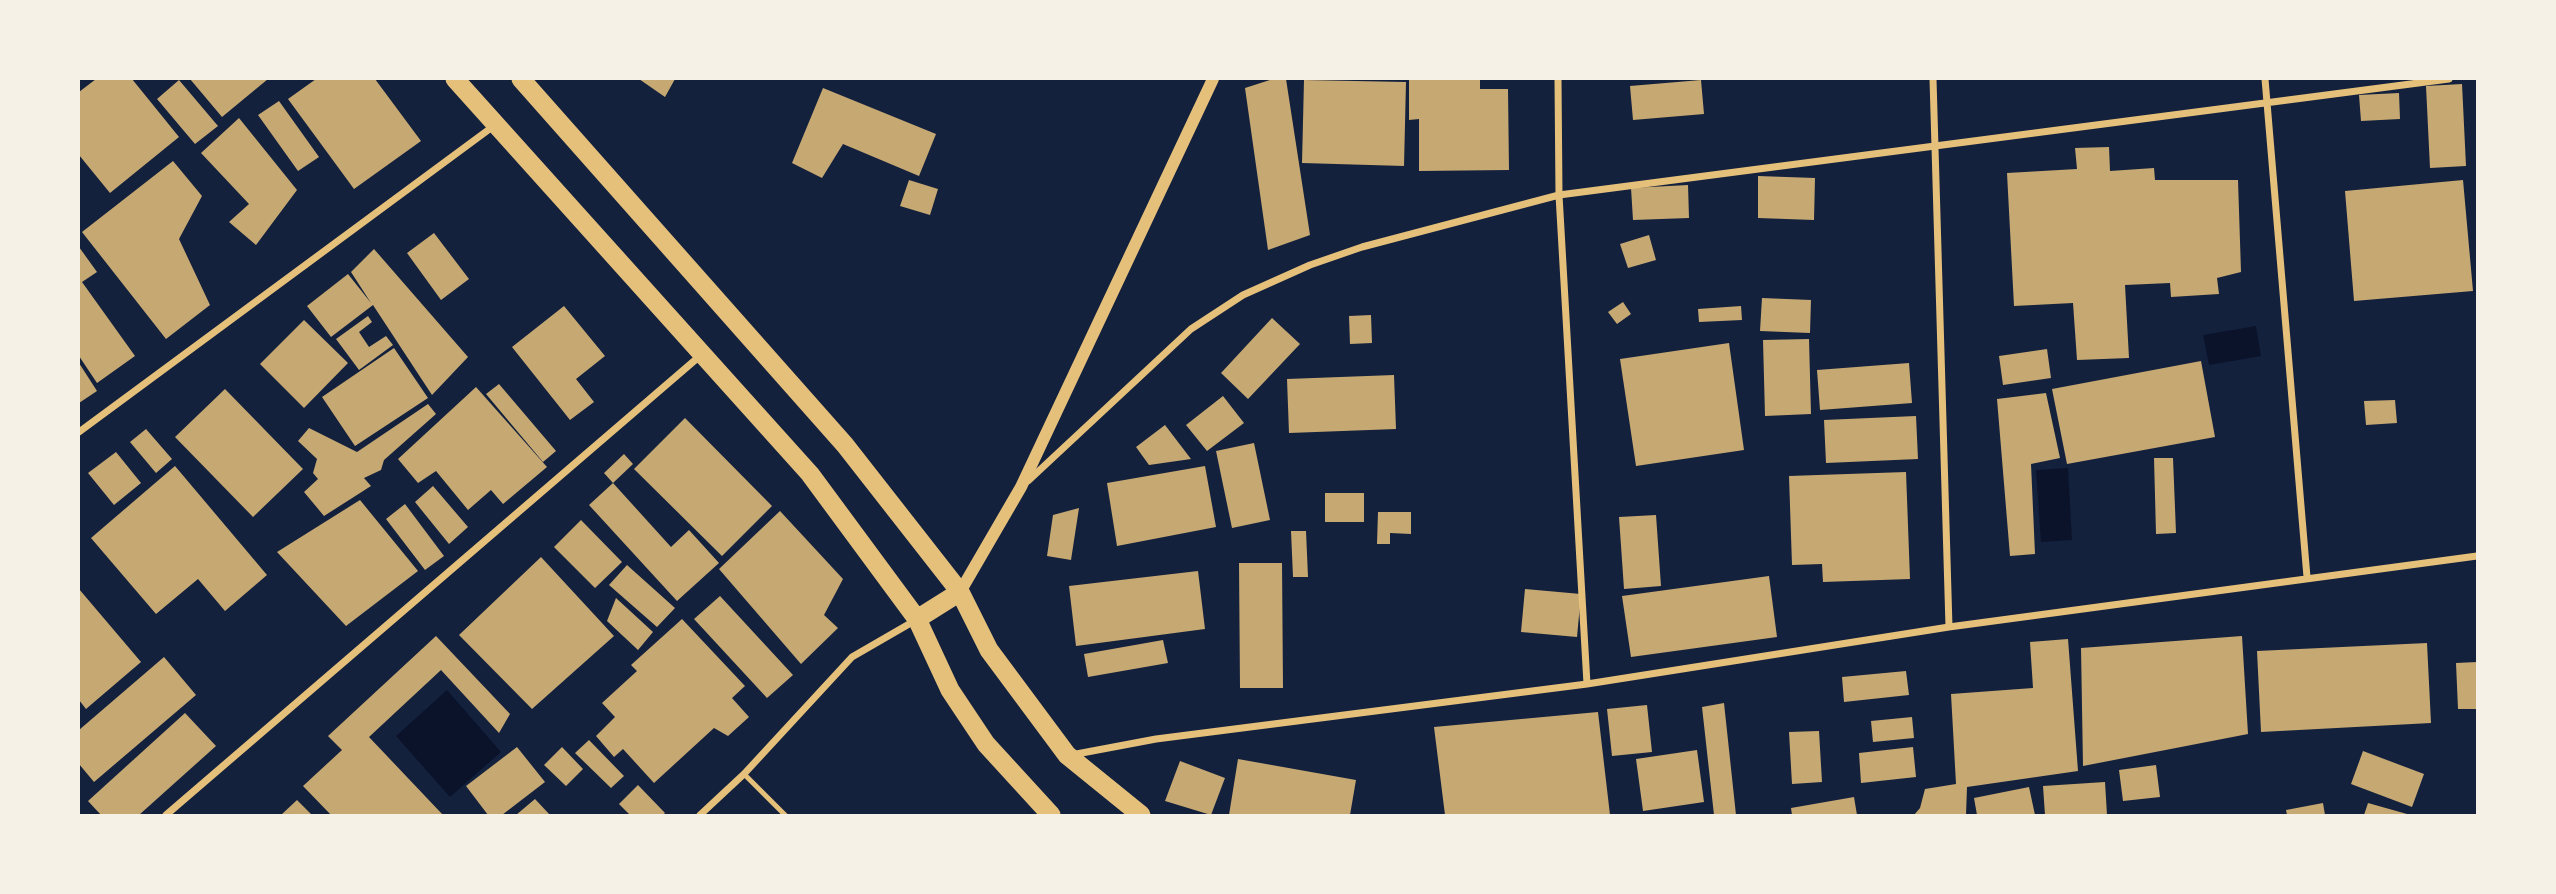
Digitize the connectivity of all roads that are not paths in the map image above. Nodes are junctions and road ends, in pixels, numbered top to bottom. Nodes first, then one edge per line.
1 (455, 79) edge
2 (521, 79) edge
3 (1213, 79) edge
4 (1558, 79) edge
5 (1933, 79) edge
6 (2264, 79) edge
7 (2449, 79) edge
8 (2266, 102) junction
9 (497, 123) junction
10 (1934, 146) junction
11 (1559, 195) junction
12 (701, 355) junction
13 (79, 432) edge
14 (1021, 487) junction
15 (2477, 556) edge
16 (2307, 577) junction
17 (960, 592) junction
18 (917, 619) junction
19 (1949, 627) junction
20 (1587, 684) junction
21 (1067, 755) junction
22 (744, 774) junction
23 (166, 815) edge
24 (700, 815) edge
25 (785, 815) edge
26 (1051, 815) edge
27 (1141, 815) edge

1 - 9 highway
2 - 17 highway
3 - 14 street
4 - 11 street
5 - 10 street
6 - 8 street
7 - 8 street
8 - 10 street
8 - 16 street
9 - 12 highway
9 - 13 street
10 - 11 street
10 - 19 street
11 - 14 street
11 - 20 street
12 - 18 highway
12 - 23 street
14 - 17 street
15 - 16 street
16 - 19 street
17 - 18 highway
17 - 21 highway
18 - 22 street
18 - 26 highway
19 - 20 street
20 - 21 street
21 - 27 highway
22 - 24 street
22 - 25 lane

